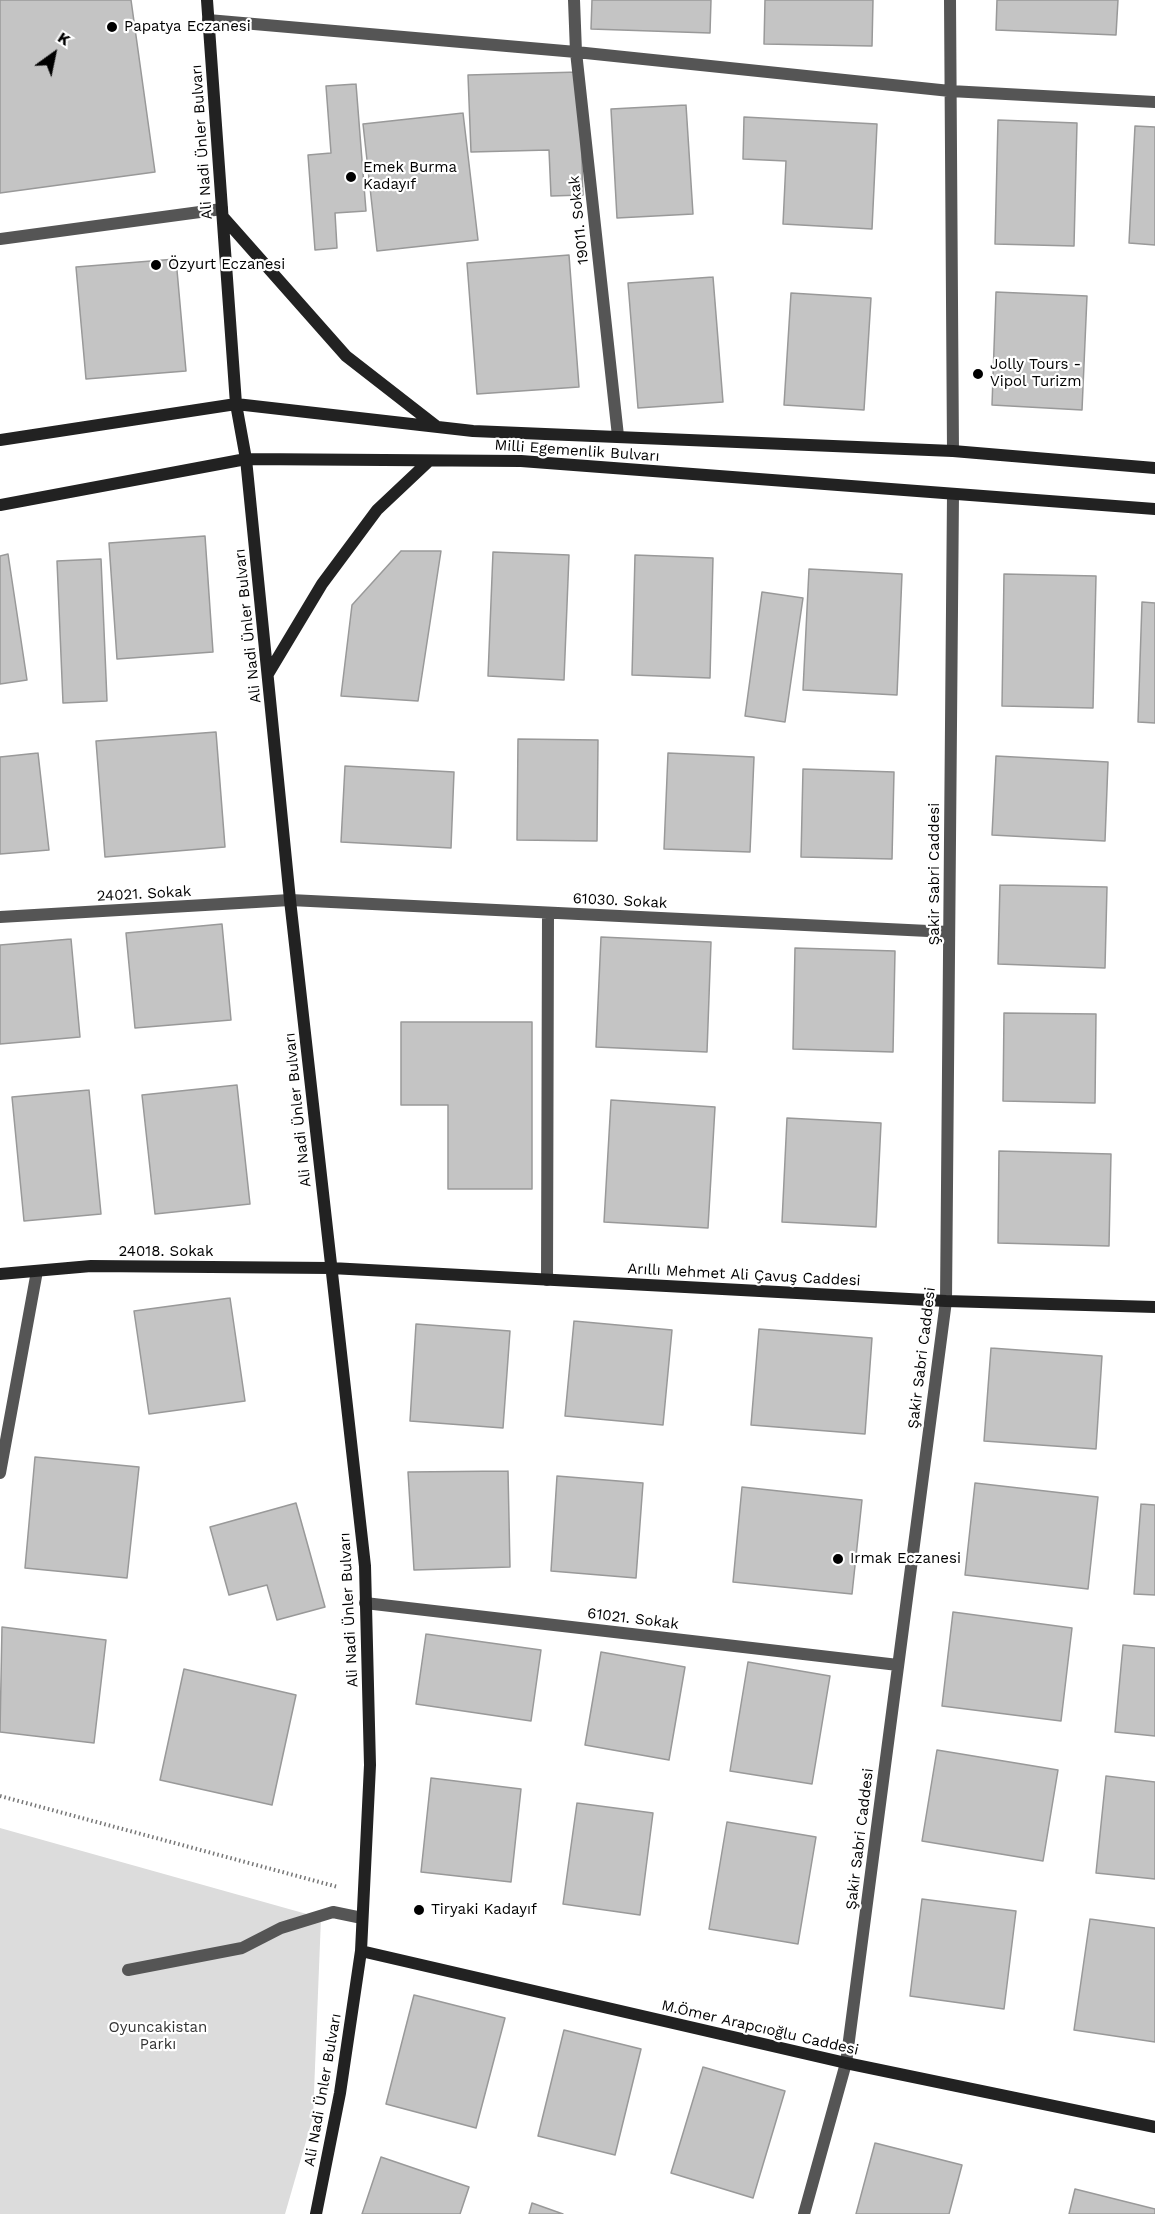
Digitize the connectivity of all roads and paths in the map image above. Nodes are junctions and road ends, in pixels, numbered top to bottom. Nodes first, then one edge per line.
1 (207, 0) edge
2 (574, 0) edge
3 (950, 0) edge
4 (208, 20) junction
5 (576, 52) junction
6 (950, 91) junction
7 (1155, 102) edge
8 (222, 213) junction
9 (0, 239) edge
10 (236, 404) junction
11 (437, 427) junction
12 (618, 436) junction
13 (0, 440) edge
14 (952, 451) junction
15 (246, 459) junction
16 (429, 460) junction
17 (1155, 468) edge
18 (953, 494) junction
19 (0, 505) edge
20 (1155, 508) edge
21 (268, 674) junction
22 (290, 900) junction
23 (548, 913) junction
24 (0, 917) edge
25 (949, 932) junction
26 (331, 1268) junction
27 (36, 1271) junction
28 (0, 1274) edge
29 (548, 1280) junction
30 (946, 1301) junction
31 (1155, 1307) edge
32 (0, 1473) edge
33 (365, 1604) junction
34 (898, 1665) junction
35 (0, 1796) edge
36 (363, 1893) junction
37 (362, 1918) junction
38 (361, 1951) junction
39 (128, 1970) dead end
40 (846, 2063) junction
41 (1155, 2127) edge
42 (316, 2214) edge
43 (804, 2214) edge

1 - 4 street, Ali Nadi Ünler Bulvarı
2 - 5 street, 19011. Sokak
3 - 6 street
4 - 5 street
4 - 8 street, Ali Nadi Ünler Bulvarı
5 - 6 street
5 - 12 street, 19011. Sokak
6 - 7 street
6 - 14 street
8 - 9 street
8 - 10 street, Ali Nadi Ünler Bulvarı
8 - 11 street
10 - 11 street, Milli Egemenlik Bulvarı
10 - 13 street, Milli Egemenlik Bulvarı
10 - 15 street, Ali Nadi Ünler Bulvarı
11 - 12 street, Milli Egemenlik Bulvarı
12 - 14 street, Milli Egemenlik Bulvarı
14 - 17 street, Milli Egemenlik Bulvarı
15 - 16 street, Milli Egemenlik Bulvarı
15 - 19 street, Milli Egemenlik Bulvarı
15 - 21 street, Ali Nadi Ünler Bulvarı
16 - 18 street, Milli Egemenlik Bulvarı
16 - 21 street
18 - 20 street, Milli Egemenlik Bulvarı
18 - 25 street, Şakir Sabri Caddesi
21 - 22 street, Ali Nadi Ünler Bulvarı
22 - 23 street, 61030. Sokak
22 - 24 street, 24021. Sokak
22 - 26 street, Ali Nadi Ünler Bulvarı
23 - 25 street, 61030. Sokak
23 - 29 street
25 - 30 street, Şakir Sabri Caddesi
26 - 27 street, 24018. Sokak
26 - 29 street, Arıllı Mehmet Ali Çavuş Caddesi
26 - 33 street, Ali Nadi Ünler Bulvarı
27 - 28 street, 24018. Sokak
27 - 32 street
29 - 30 street, Arıllı Mehmet Ali Çavuş Caddesi
30 - 31 street, Arıllı Mehmet Ali Çavuş Caddesi
30 - 34 street, Şakir Sabri Caddesi
33 - 34 street, 61021. Sokak
33 - 36 street, Ali Nadi Ünler Bulvarı
34 - 40 street, Şakir Sabri Caddesi
35 - 36 path
36 - 37 street, Ali Nadi Ünler Bulvarı
37 - 38 street, Ali Nadi Ünler Bulvarı
37 - 39 street
38 - 40 street, M.Ömer Arapcıoğlu Caddesi
38 - 42 street, Ali Nadi Ünler Bulvarı
40 - 41 street, M.Ömer Arapcıoğlu Caddesi
40 - 43 street, Şakir Sabri Caddesi

